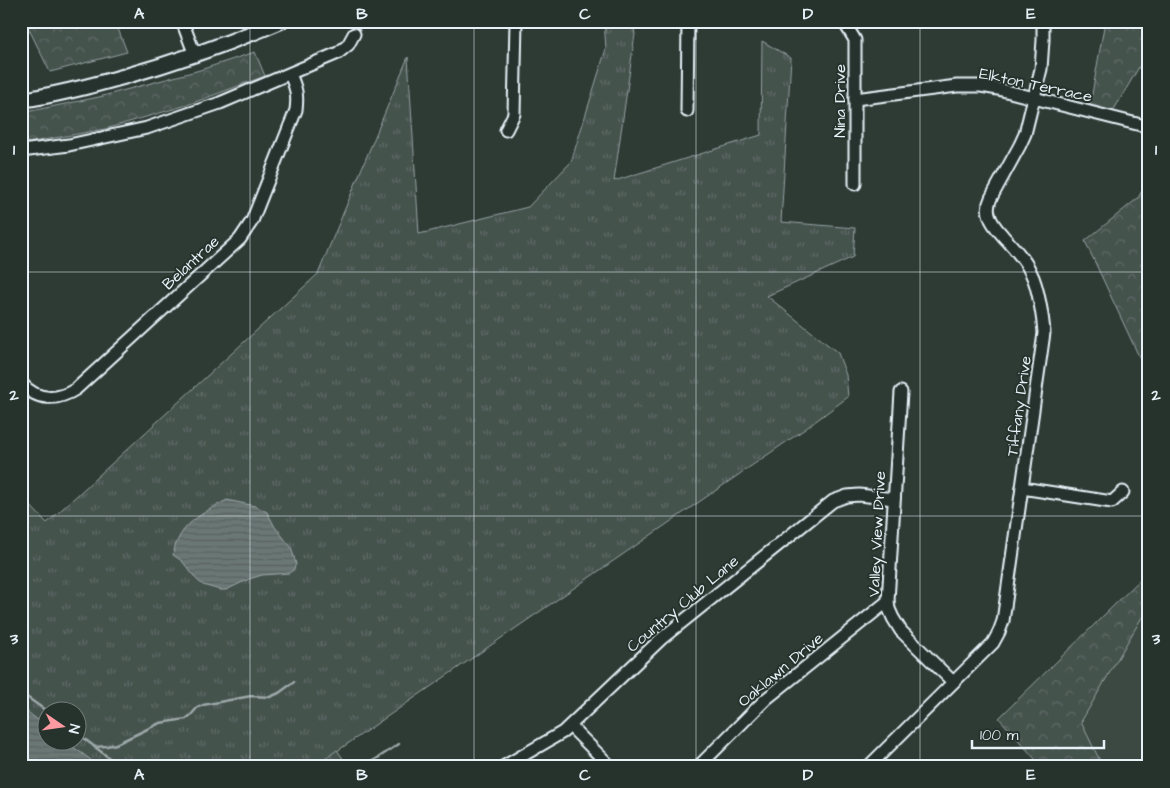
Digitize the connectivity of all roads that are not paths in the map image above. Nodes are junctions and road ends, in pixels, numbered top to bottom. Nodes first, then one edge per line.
1 (182, 21) edge
2 (281, 21) edge
3 (516, 21) edge
4 (688, 21) edge
5 (1043, 21) edge
6 (844, 22) edge
7 (354, 34) dead end
8 (195, 55) junction
9 (290, 74) junction
10 (1034, 98) junction
11 (855, 99) junction
12 (21, 100) edge
13 (687, 111) dead end
14 (1149, 127) edge
15 (506, 130) dead end
16 (21, 151) edge
17 (855, 184) dead end
18 (21, 383) edge
19 (901, 392) dead end
20 (1022, 488) junction
21 (1123, 492) dead end
22 (894, 499) junction
23 (888, 601) junction
24 (953, 682) junction
25 (570, 726) junction
26 (503, 767) edge
27 (610, 767) edge
28 (698, 767) edge
29 (868, 767) edge

1 - 8 street
2 - 8 main road
3 - 15 street
4 - 13 street
5 - 10 street, Tiffany Drive
6 - 11 street, Nina Drive
7 - 9 street
8 - 12 main road
9 - 16 street
9 - 18 street, Belantrae
10 - 11 street, Elkton Terrace
10 - 14 street, Elkton Terrace
10 - 20 street, Tiffany Drive
11 - 17 street, Nina Drive
19 - 22 street, Valley View Drive
20 - 21 street
20 - 24 street, Tiffany Drive
22 - 23 street, Valley View Drive
22 - 25 street, Country Club Lane
23 - 24 street, Valley View Drive
23 - 28 street, Oaklawn Drive
24 - 29 street, Tiffany Drive
25 - 26 street, Country Club Lane
25 - 27 street

